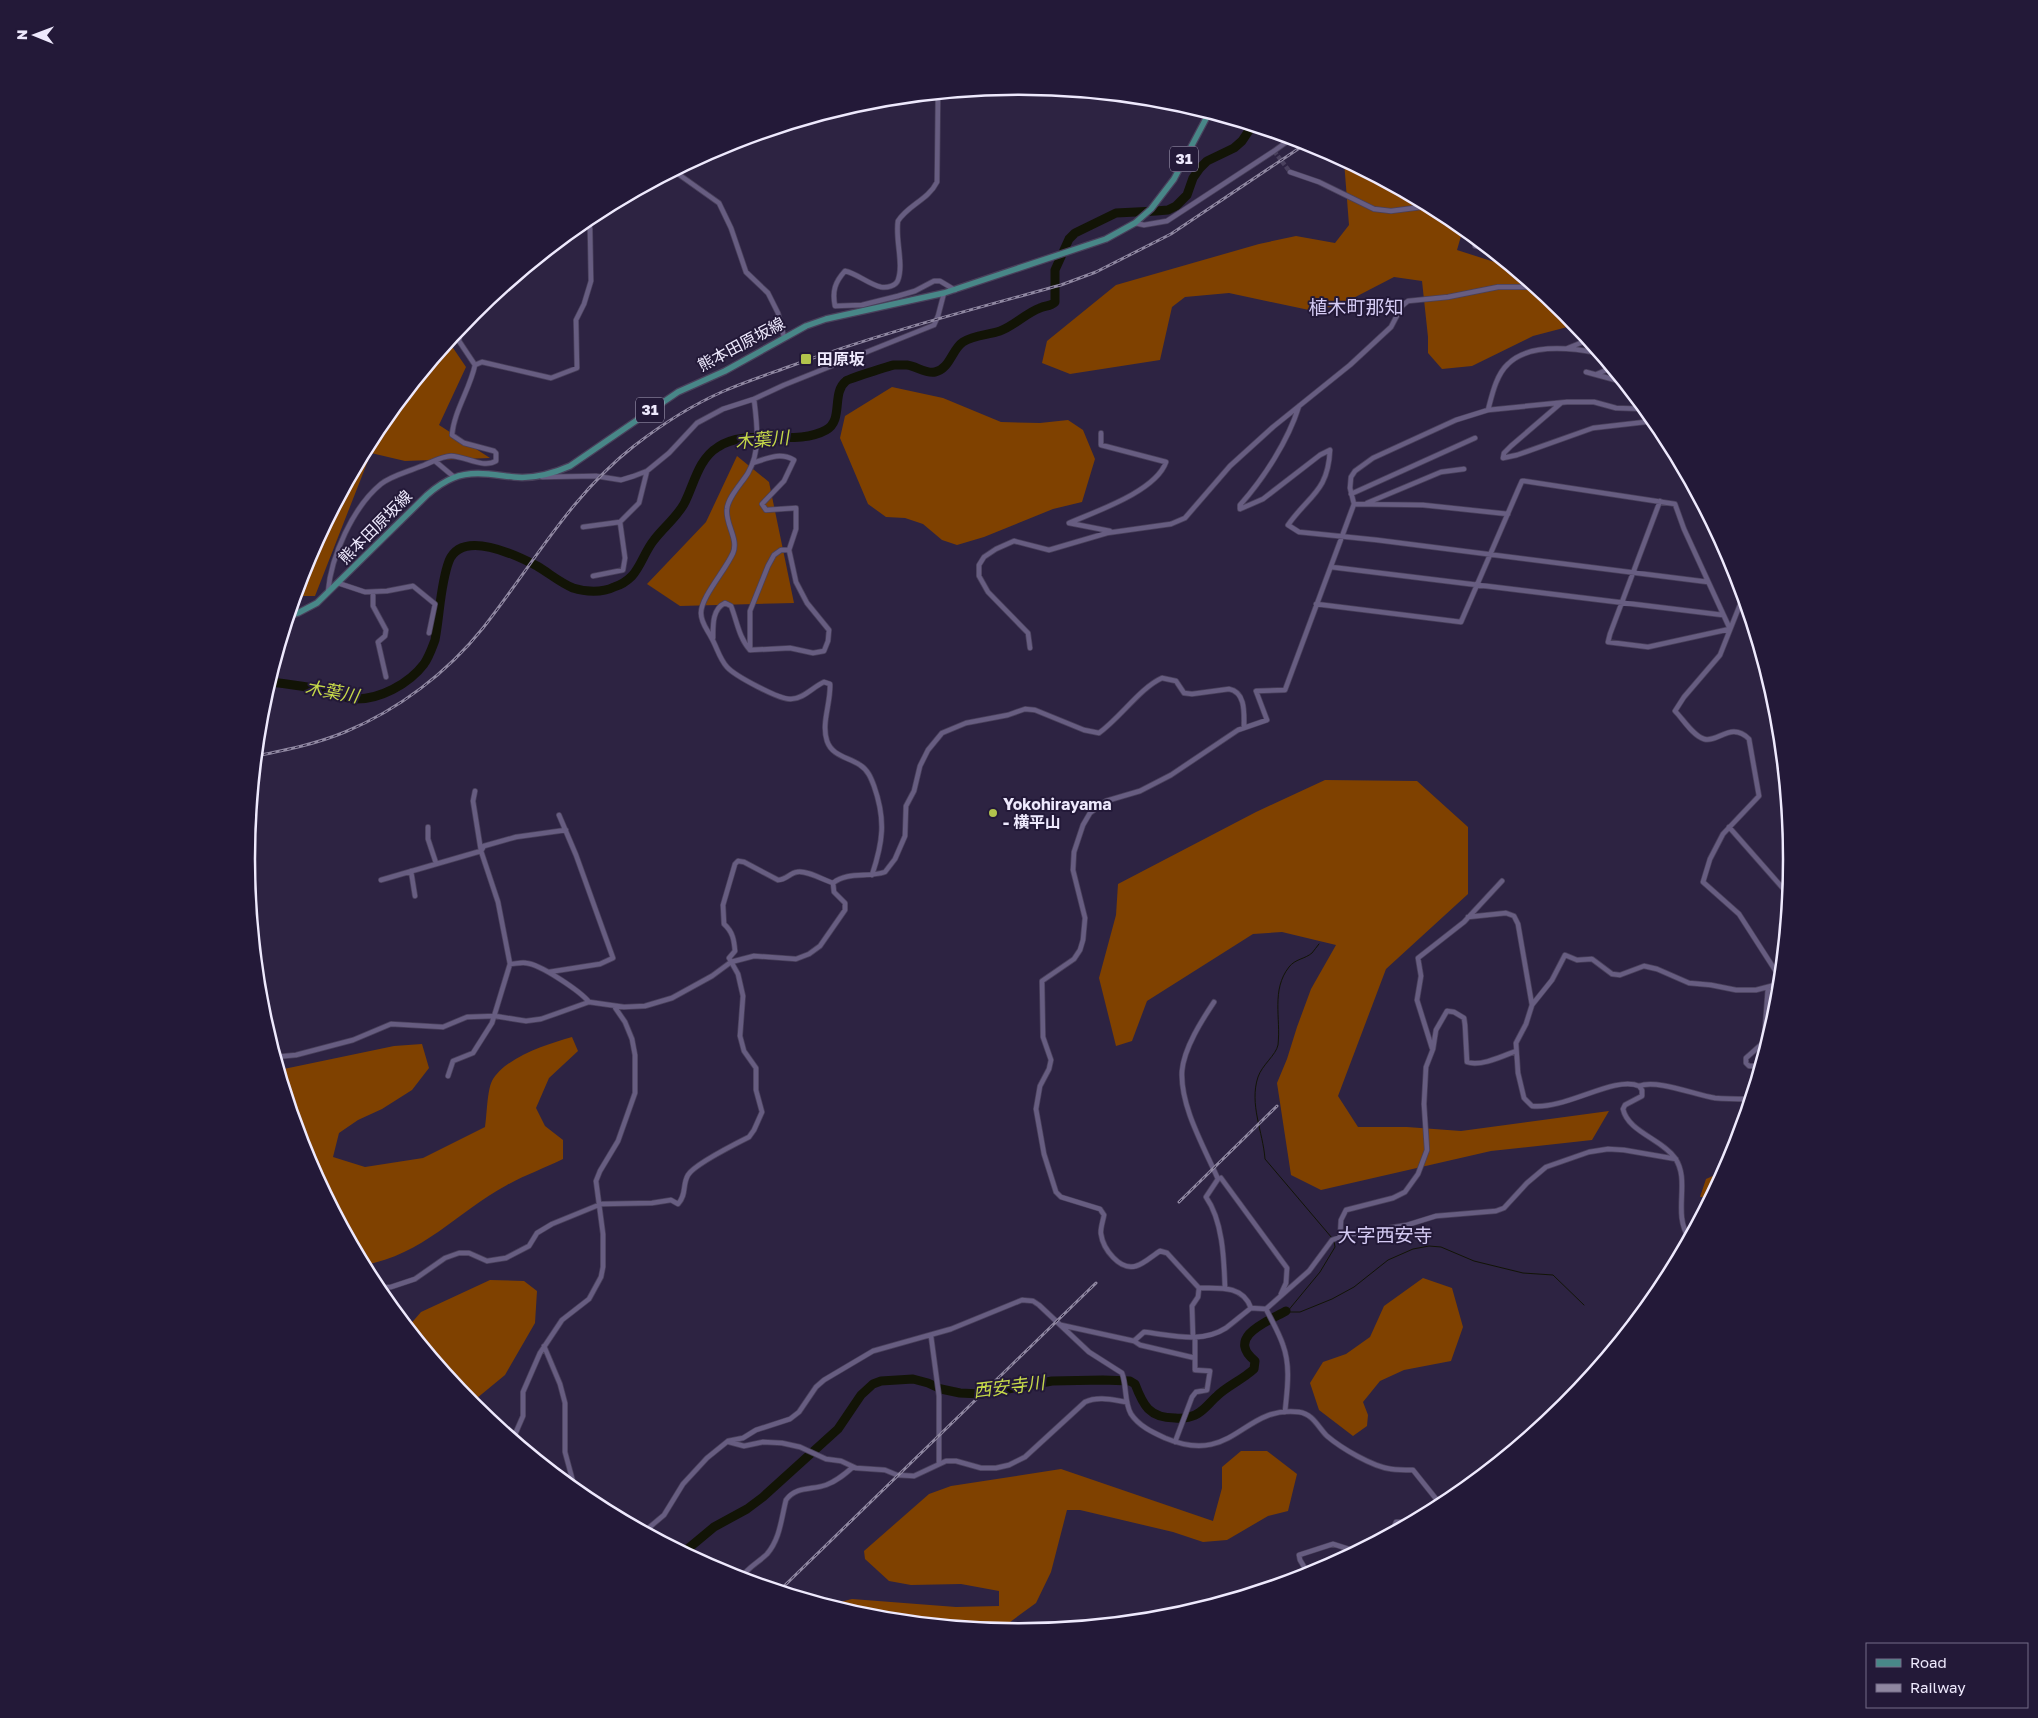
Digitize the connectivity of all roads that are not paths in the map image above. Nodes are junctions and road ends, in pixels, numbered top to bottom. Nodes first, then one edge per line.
1 (938, 100) edge
2 (1206, 119) edge
3 (1285, 143) edge
4 (1290, 172) tunnel mouth
5 (679, 175) edge
6 (1417, 207) edge
7 (1135, 223) junction
8 (590, 228) edge
9 (1525, 287) edge
10 (955, 290) junction
11 (944, 293) junction
12 (784, 337) junction
13 (459, 340) edge
14 (1581, 343) edge
15 (1567, 348) junction
16 (1590, 352) edge
17 (475, 365) junction
18 (1606, 370) edge
19 (1586, 372) dead end
20 (1597, 374) junction
21 (1613, 379) edge
22 (754, 399) junction
23 (1561, 403) junction
24 (1299, 406) junction
25 (1635, 409) edge
26 (1488, 410) junction
27 (1645, 422) edge
28 (1101, 433) dead end
29 (1475, 438) dead end
30 (435, 461) junction
31 (753, 463) junction
32 (1464, 468) dead end
33 (647, 471) junction
34 (454, 477) junction
35 (535, 477) junction
36 (1352, 494) junction
37 (1660, 501) junction
38 (1354, 504) junction
39 (1366, 504) junction
40 (1508, 514) junction
41 (620, 522) junction
42 (582, 527) dead end
43 (1116, 532) junction
44 (1342, 536) junction
45 (789, 550) junction
46 (1491, 554) junction
47 (1330, 567) junction
48 (1634, 573) junction
49 (594, 576) dead end
50 (1708, 582) junction
51 (338, 583) junction
52 (1478, 585) junction
53 (373, 592) junction
54 (328, 593) junction
55 (1622, 603) junction
56 (1316, 604) junction
57 (1739, 606) edge
58 (296, 614) edge
59 (1723, 615) junction
60 (1730, 629) junction
61 (429, 633) dead end
62 (713, 639) junction
63 (1030, 648) dead end
64 (750, 650) junction
65 (386, 677) dead end
66 (1244, 727) junction
67 (475, 791) dead end
68 (559, 815) dead end
69 (428, 827) dead end
70 (1729, 827) junction
71 (566, 830) junction
72 (481, 850) junction
73 (436, 863) junction
74 (411, 871) junction
75 (872, 875) junction
76 (381, 880) dead end
77 (1502, 881) dead end
78 (833, 883) junction
79 (1782, 887) edge
80 (415, 896) dead end
81 (1468, 917) junction
82 (731, 962) junction
83 (510, 964) junction
84 (1774, 969) edge
85 (549, 972) junction
86 (1772, 986) edge
87 (1768, 987) junction
88 (589, 1002) junction
89 (1214, 1002) dead end
90 (614, 1005) junction
91 (1532, 1005) junction
92 (495, 1016) junction
93 (1766, 1018) edge
94 (1759, 1046) edge
95 (1433, 1049) junction
96 (1516, 1051) junction
97 (281, 1057) edge
98 (1754, 1066) edge
99 (448, 1076) dead end
100 (1639, 1086) junction
101 (1744, 1099) edge
102 (1676, 1159) junction
103 (1221, 1178) dead end
104 (601, 1204) junction
105 (1686, 1232) edge
106 (1340, 1237) junction
107 (387, 1287) edge
108 (1199, 1288) junction
109 (1225, 1288) junction
110 (1280, 1296) junction
111 (1251, 1308) junction
112 (1266, 1310) junction
113 (1060, 1325) junction
114 (931, 1336) junction
115 (1194, 1338) junction
116 (1134, 1341) junction
117 (544, 1346) junction
118 (1195, 1358) junction
119 (1127, 1402) junction
120 (1285, 1412) junction
121 (515, 1433) edge
122 (728, 1442) junction
123 (1175, 1442) junction
124 (939, 1464) junction
125 (853, 1467) junction
126 (571, 1477) edge
127 (1436, 1498) edge
128 (649, 1527) edge
129 (1347, 1548) edge
130 (1304, 1567) edge
131 (745, 1572) edge

1 - 10 street
2 - 7 main road, 熊本田原坂線 / 31
3 - 7 street
4 - 6 street
5 - 12 street
7 - 10 main road, 熊本田原坂線 / 31
8 - 17 street
9 - 24 street
10 - 11 main road, 熊本田原坂線 / 31
11 - 12 main road, 熊本田原坂線 / 31
11 - 22 street
12 - 35 main road, 熊本田原坂線 / 31
13 - 17 street
14 - 15 street
15 - 16 street
15 - 26 street
17 - 30 street
18 - 20 street
19 - 20 street
20 - 21 street
22 - 31 street
22 - 33 street
23 - 25 street
23 - 26 street
23 - 27 street
24 - 43 street
24 - 44 street
26 - 36 street
28 - 43 street
29 - 36 street
30 - 34 street
30 - 54 street
31 - 45 street
31 - 62 street
32 - 39 street
33 - 35 street
33 - 41 street
34 - 35 main road, 熊本田原坂線 / 31
34 - 51 main road, 熊本田原坂線 / 31
36 - 38 street
37 - 40 street
37 - 48 street
37 - 50 street
38 - 39 street
38 - 44 street
39 - 40 street
40 - 46 street
41 - 42 street
41 - 49 street
43 - 63 street
44 - 46 street
44 - 47 street
45 - 64 street
45 - 64 street
46 - 48 street
46 - 52 street
47 - 52 street
47 - 56 street
48 - 50 street
48 - 55 street
50 - 59 street
51 - 53 street
51 - 54 main road, 熊本田原坂線 / 31
52 - 55 street
52 - 56 street
53 - 61 street
53 - 65 street
54 - 58 main road, 熊本田原坂線 / 31
55 - 59 street
55 - 60 street
56 - 66 street
57 - 60 street
59 - 60 street
60 - 70 street
62 - 64 street
62 - 75 street
66 - 75 street
66 - 108 street
67 - 72 street
68 - 71 street
69 - 73 street
70 - 79 street
70 - 84 street
71 - 72 street
71 - 85 street
72 - 73 street
72 - 83 street
73 - 74 street
74 - 76 street
74 - 80 street
75 - 78 street
77 - 81 street
78 - 82 street
78 - 82 street
81 - 91 street
81 - 95 street
82 - 90 street
82 - 104 street
83 - 85 street
83 - 92 street
85 - 88 street
86 - 87 street
87 - 91 street
87 - 93 street
88 - 90 street
88 - 92 street
89 - 109 street
90 - 104 street
91 - 96 street
92 - 97 street
92 - 99 street
94 - 98 street
95 - 96 street
95 - 106 street
96 - 100 street
100 - 101 street
100 - 102 street
102 - 105 street
102 - 106 street
103 - 110 street
104 - 107 street
104 - 117 street
106 - 110 street
108 - 109 street
108 - 115 street
109 - 111 street
110 - 112 street
111 - 112 street
111 - 115 street
112 - 120 street
113 - 114 street
113 - 116 street
113 - 119 street
114 - 122 street
114 - 124 street
115 - 116 street
115 - 118 street
116 - 118 street
117 - 121 street
117 - 126 street
118 - 123 street
119 - 123 street
119 - 124 street
120 - 123 street
120 - 127 street
122 - 125 street
122 - 128 street
124 - 125 street
125 - 131 street
129 - 130 street

